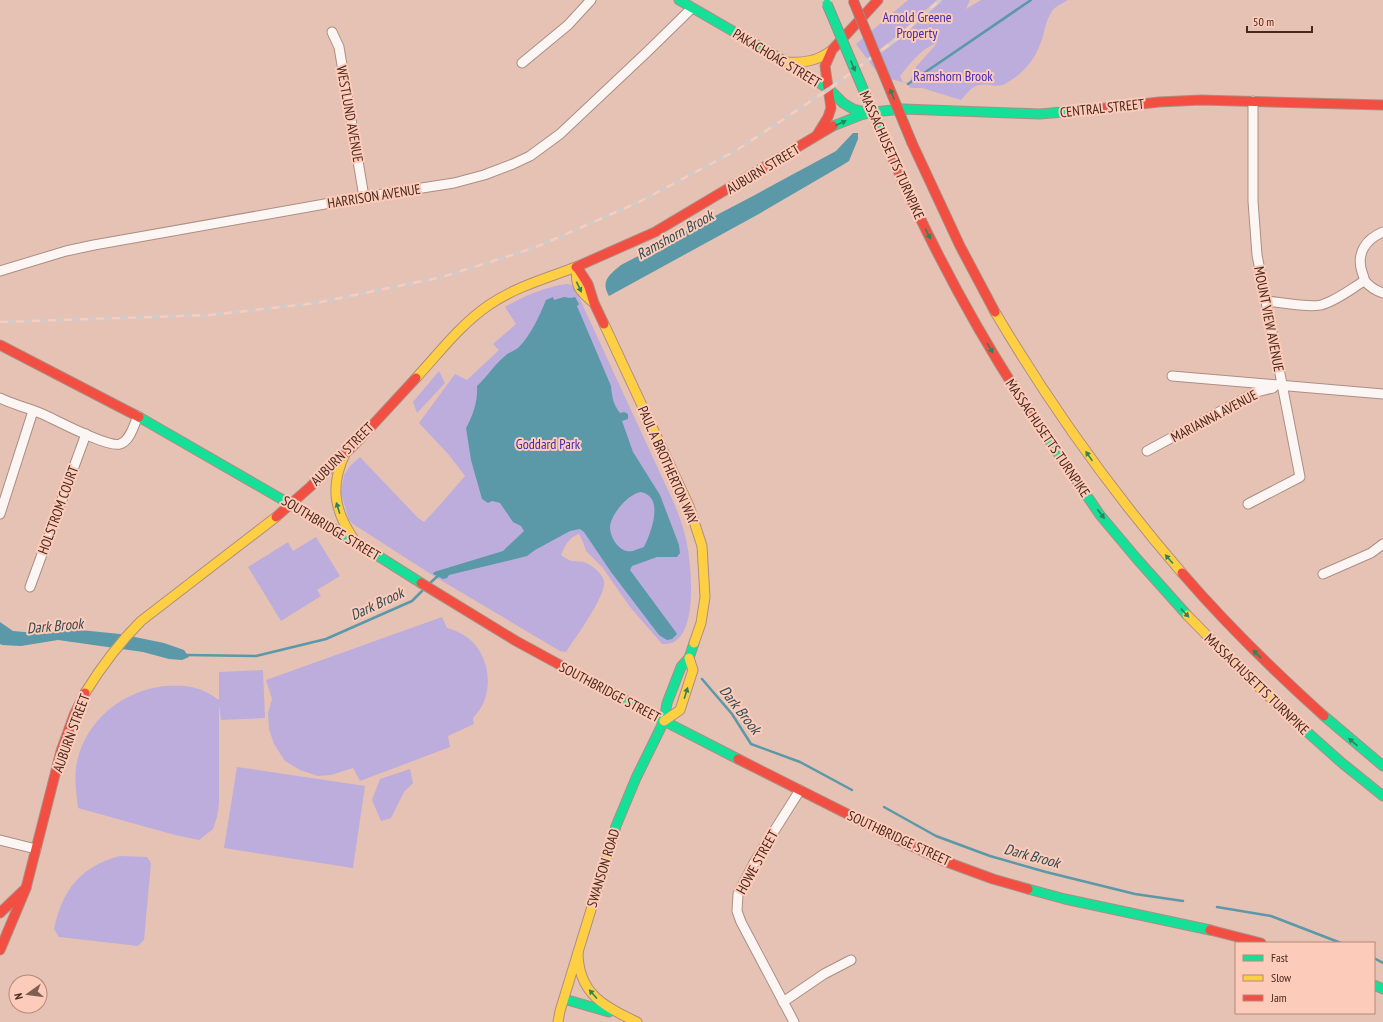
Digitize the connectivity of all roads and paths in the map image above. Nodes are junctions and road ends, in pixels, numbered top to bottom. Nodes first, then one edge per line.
1 (591, 0) edge
2 (679, 0) edge
3 (853, 0) edge
4 (878, 0) edge
5 (826, 2) edge
6 (692, 8) junction
7 (332, 32) dead end
8 (832, 50) junction
9 (786, 62) junction
10 (522, 63) dead end
11 (829, 89) junction
12 (1253, 101) junction
13 (1383, 105) edge
14 (870, 113) junction
15 (815, 138) junction
16 (364, 197) junction
17 (1383, 232) edge
18 (577, 267) junction
19 (0, 271) edge
20 (1364, 280) junction
21 (1383, 293) edge
22 (1266, 300) junction
23 (0, 345) edge
24 (1172, 376) dead end
25 (1282, 385) junction
26 (1383, 394) edge
27 (0, 398) edge
28 (33, 411) junction
29 (138, 416) junction
30 (86, 434) junction
31 (1148, 450) dead end
32 (345, 454) junction
33 (291, 503) junction
34 (1248, 504) dead end
35 (0, 514) edge
36 (356, 542) junction
37 (1383, 544) edge
38 (1323, 574) dead end
39 (30, 587) dead end
40 (689, 658) junction
41 (664, 721) junction
42 (1383, 766) edge
43 (800, 790) junction
44 (1383, 796) edge
45 (0, 840) edge
46 (36, 849) junction
47 (26, 888) junction
48 (0, 913) edge
49 (1257, 942) edge
50 (0, 950) edge
51 (578, 952) junction
52 (851, 960) dead end
53 (564, 999) junction
54 (784, 1002) junction
55 (625, 1016) junction
56 (558, 1022) edge
57 (637, 1022) edge
58 (794, 1022) edge

1 - 10 street
2 - 6 main road, PAKACHOAG STREET
42 -> 3 main road, MASSACHUSETTS TURNPIKE, bridge
4 - 8 main road
5 -> 44 main road, MASSACHUSETTS TURNPIKE, bridge
6 - 9 main road, PAKACHOAG STREET
6 - 16 street, HARRISON AVENUE
7 - 16 street, WESTLUND AVENUE
8 - 9 main road
8 - 11 main road
9 - 11 main road, PAKACHOAG STREET
11 - 14 main road, CENTRAL STREET
11 - 15 main road, PAKACHOAG STREET
12 - 13 main road, CENTRAL STREET
12 - 14 main road, CENTRAL STREET
12 - 22 street, MOUNT VIEW AVENUE
15 -> 14 main road, AUBURN STREET
15 - 18 main road, AUBURN STREET
16 - 19 street, HARRISON AVENUE
17 - 20 street
18 - 32 main road, AUBURN STREET
18 - 40 main road, PAUL A BROTHERTON WAY
20 - 21 street
20 - 22 street
22 - 25 street, MOUNT VIEW AVENUE
23 - 29 main road, SOUTHBRIDGE STREET
24 - 25 street
25 - 26 street
25 - 31 street, MARIANNA AVENUE
25 - 34 street, MOUNT VIEW AVENUE
27 - 28 street
28 - 30 street
28 - 35 street
29 - 30 street
29 - 33 main road, SOUTHBRIDGE STREET
30 - 39 street, HOLSTROM COURT
32 - 33 main road, AUBURN STREET
36 -> 32 main road
33 - 36 main road, SOUTHBRIDGE STREET
33 - 46 main road, AUBURN STREET
36 - 41 main road, SOUTHBRIDGE STREET
37 - 38 street
40 - 41 main road, PAUL A BROTHERTON WAY
41 -> 40 main road, PAUL A BROTHERTON WAY
41 - 43 main road, SOUTHBRIDGE STREET
41 - 51 main road, SWANSON ROAD
43 - 49 main road, SOUTHBRIDGE STREET
43 - 54 street, HOWE STREET
45 - 46 street
46 - 47 main road, AUBURN STREET
47 - 48 main road
47 - 50 main road, AUBURN STREET
51 - 53 main road, SWANSON ROAD
55 -> 51 main road
52 - 54 street
53 - 55 main road
53 - 56 main road, SWANSON ROAD
54 - 58 street, HOWE STREET
55 - 57 main road

